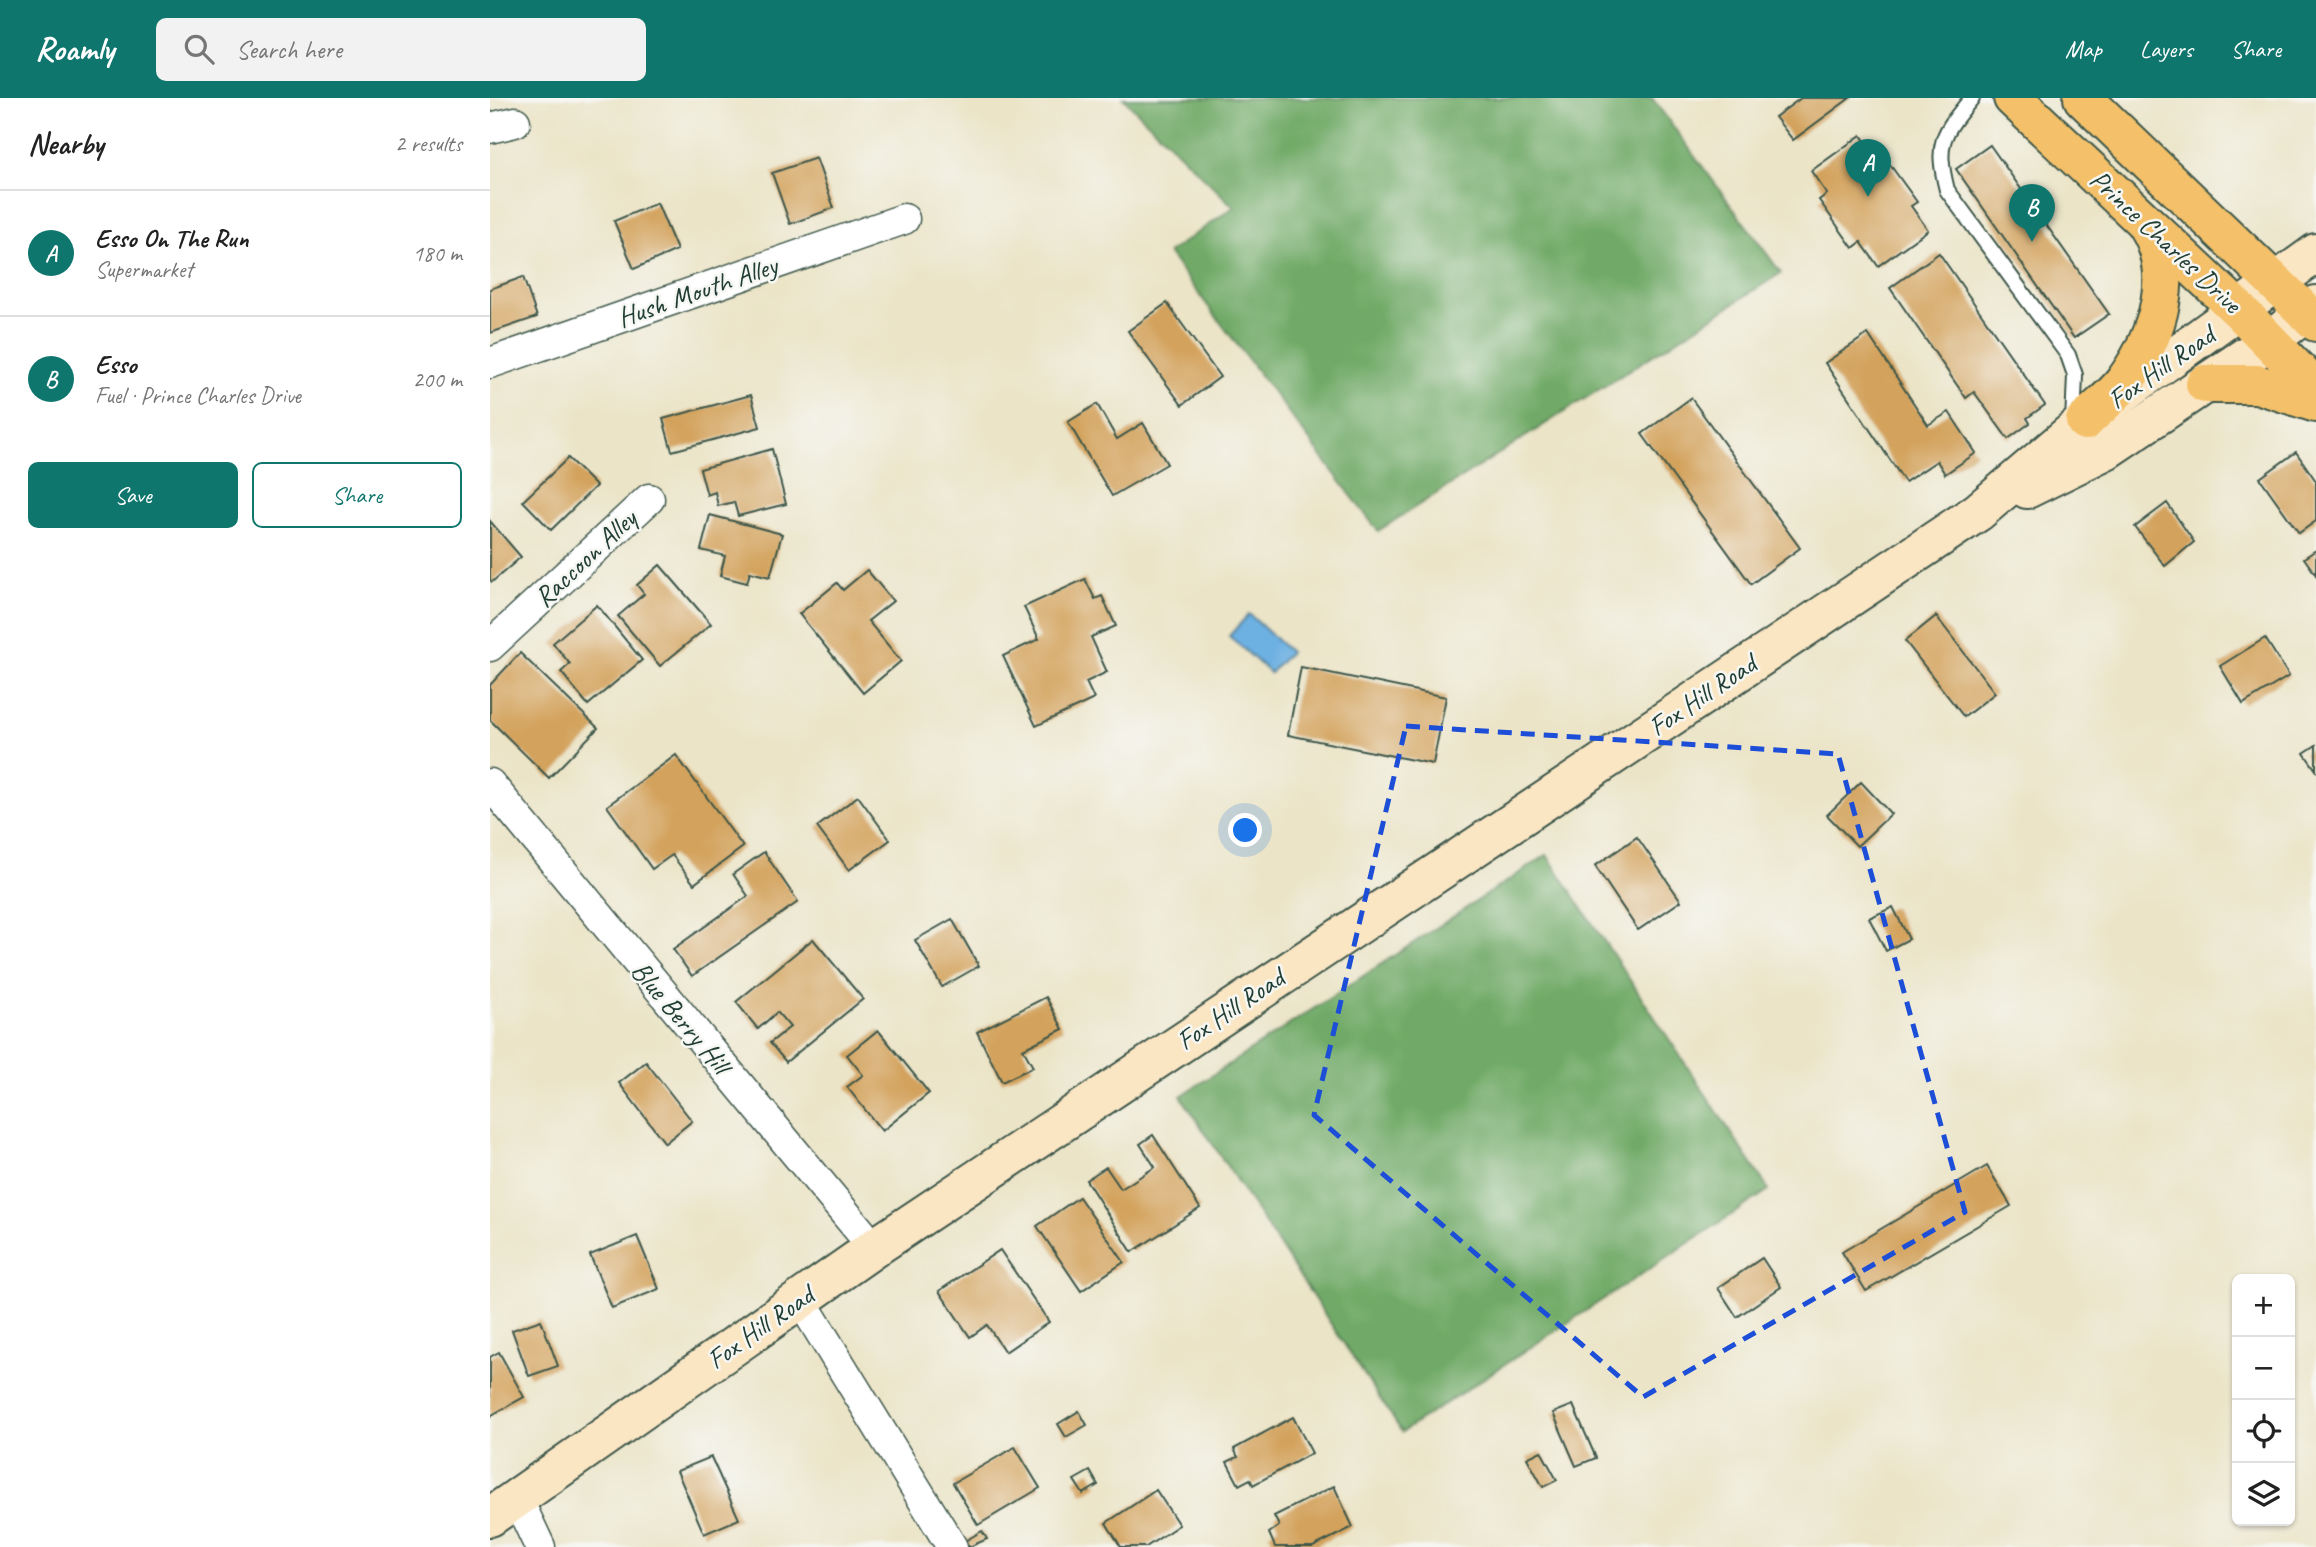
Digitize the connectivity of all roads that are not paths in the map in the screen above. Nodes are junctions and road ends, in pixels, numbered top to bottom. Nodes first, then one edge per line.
1 (1972, 98) edge
2 (2013, 98) edge
3 (2083, 98) edge
4 (2142, 218) junction
5 (904, 219) dead end
6 (2316, 253) edge
7 (2278, 282) junction
8 (2240, 311) junction
9 (2313, 313) edge
10 (2269, 341) junction
11 (490, 363) edge
12 (2205, 384) junction
13 (2316, 388) edge
14 (2316, 403) edge
15 (2078, 426) junction
16 (649, 499) dead end
17 (1978, 512) junction
18 (490, 646) edge
19 (490, 784) edge
20 (874, 1248) junction
21 (800, 1299) junction
22 (503, 1508) edge
23 (540, 1547) edge
24 (952, 1547) edge

1 - 15 lane
2 - 4 highway, Prince Charles Drive
3 - 7 highway, Prince Charles Drive
4 - 8 highway, Prince Charles Drive
4 - 15 highway
5 - 11 street, Hush Mouth Alley
6 - 7 main road, Fox Hill Road
7 - 8 main road, Fox Hill Road
7 - 9 highway, Prince Charles Drive
8 - 10 highway, Prince Charles Drive
8 - 15 main road, Fox Hill Road
9 - 10 main road, Fox Hill Road
10 - 12 main road, Fox Hill Road
10 - 13 highway, Prince Charles Drive
12 - 14 highway
12 - 17 main road, Fox Hill Road
15 - 17 main road, Fox Hill Road
16 - 18 street, Raccoon Alley
17 - 20 main road, Fox Hill Road
19 - 20 street, Blue Berry Hill
20 - 21 main road, Fox Hill Road
21 - 22 main road, Fox Hill Road
21 - 24 street
22 - 23 street

